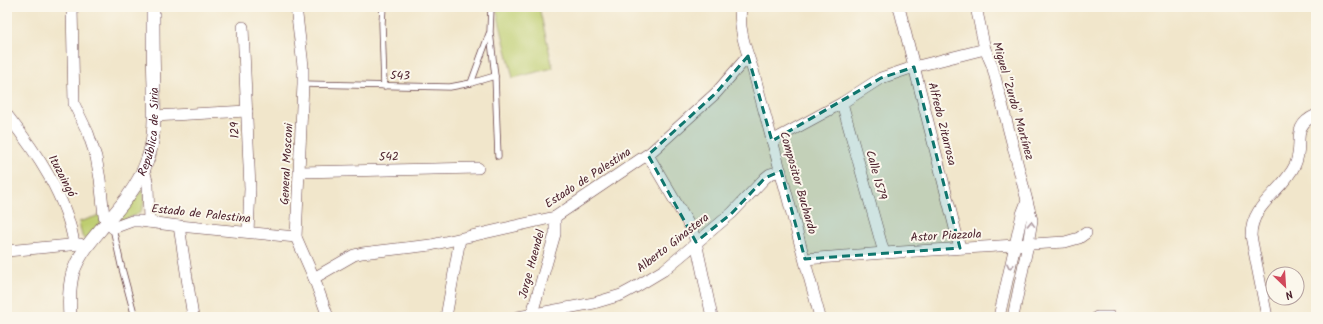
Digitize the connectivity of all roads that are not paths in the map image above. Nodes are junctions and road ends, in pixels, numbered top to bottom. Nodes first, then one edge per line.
1 (72, 7) edge
2 (153, 7) edge
3 (296, 7) edge
4 (383, 7) edge
5 (491, 7) edge
6 (741, 7) edge
7 (899, 7) edge
8 (976, 7) edge
9 (243, 27) dead end
10 (490, 32) junction
11 (985, 49) junction
12 (748, 56) junction
13 (914, 67) junction
14 (495, 76) junction
15 (471, 83) junction
16 (304, 84) junction
17 (384, 86) junction
18 (842, 103) junction
19 (247, 111) junction
20 (7, 115) edge
21 (1316, 115) edge
22 (154, 116) junction
23 (772, 141) junction
24 (648, 155) junction
25 (498, 156) dead end
26 (478, 168) dead end
27 (144, 169) junction
28 (781, 171) junction
29 (300, 172) junction
30 (1027, 201) junction
31 (555, 217) junction
32 (149, 222) junction
33 (110, 225) junction
34 (179, 226) junction
35 (248, 232) junction
36 (1086, 233) dead end
37 (296, 237) junction
38 (460, 239) junction
39 (90, 241) junction
40 (696, 242) junction
41 (74, 244) junction
42 (1028, 244) junction
43 (1015, 245) junction
44 (960, 248) junction
45 (7, 251) edge
46 (884, 253) junction
47 (805, 259) junction
48 (314, 278) junction
49 (531, 316) edge
50 (70, 317) edge
51 (135, 317) edge
52 (193, 317) edge
53 (328, 317) edge
54 (446, 317) edge
55 (518, 317) edge
56 (712, 317) edge
57 (820, 317) edge
58 (999, 317) edge
59 (1012, 317) edge
60 (1267, 317) edge

1 - 33 street
2 - 22 street, República de Siria
3 - 16 street, General Mosconi
4 - 17 lane
5 - 10 lane
6 - 12 street, Compositor Buchardo
7 - 13 street, Alfredo Zitarrosa
8 - 11 street, Miguel "Zurdo" Martínez
9 - 19 street, 129
10 - 14 lane
10 - 15 lane
11 - 13 street
11 - 30 street, Miguel "Zurdo" Martínez
12 - 23 street, Compositor Buchardo
12 - 24 street, Estado de Palestina
13 - 18 street
13 - 44 street, Alfredo Zitarrosa
14 - 15 lane, 543
14 - 25 lane
15 - 17 lane, 543
16 - 17 lane, 543
16 - 29 street, General Mosconi
18 - 23 street
18 - 46 street, Calle 1579
19 - 22 street
19 - 35 street, 129
20 - 41 street, Ituzaingó
21 - 60 street
22 - 27 street, República de Siria
23 - 28 street, Compositor Buchardo
24 - 31 street, Estado de Palestina
24 - 40 street
26 - 29 street, 542
27 - 32 street
27 - 33 street, República de Siria
28 - 40 street, Alberto Ginastera
28 - 47 street, Compositor Buchardo
29 - 37 street, General Mosconi
42 -> 30 street, Miguel "Zurdo" Martínez
30 - 43 street
31 - 38 street, Estado de Palestina
31 - 49 street, Jorge Haendel
32 - 33 street, Estado de Palestina
32 - 34 street, Estado de Palestina
33 - 39 street, República de Siria
33 - 51 lane
34 - 35 street, Estado de Palestina
34 - 52 street
35 - 37 street, Estado de Palestina
36 - 42 street, Astor Piazzola
37 - 48 street, General Mosconi
38 - 48 street, Estado de Palestina
38 - 54 street
39 - 41 street
39 - 50 street, República de Siria
40 - 49 street, Alberto Ginastera
40 - 56 street
41 - 45 street
42 - 43 street, Astor Piazzola
42 - 59 street, Miguel "Zurdo" Martínez
43 - 44 street, Astor Piazzola
43 -> 58 street
44 - 46 street, Astor Piazzola
46 - 47 street, Astor Piazzola
47 - 57 street, Compositor Buchardo
48 - 53 street, General Mosconi
49 - 55 street, Alberto Ginastera

